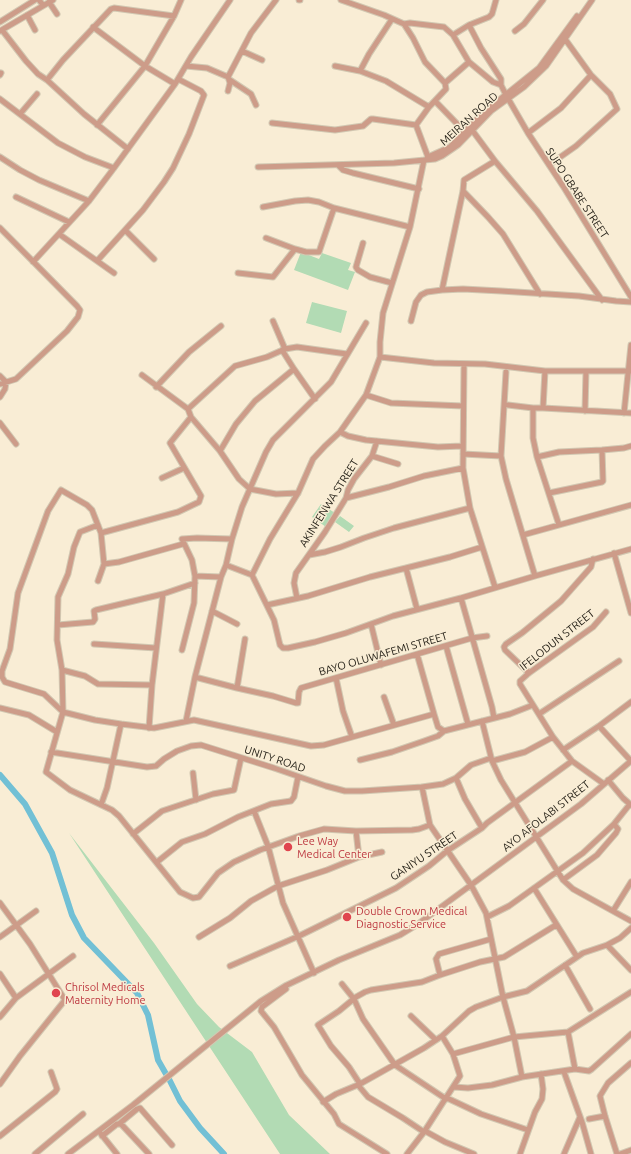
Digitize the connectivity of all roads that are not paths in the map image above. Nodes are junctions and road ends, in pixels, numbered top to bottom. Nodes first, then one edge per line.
1 (35, 0) edge
2 (39, 0) edge
3 (181, 0) edge
4 (230, 0) edge
5 (276, 0) edge
6 (341, 0) edge
7 (496, 0) edge
8 (543, 0) edge
9 (588, 0) edge
10 (592, 0) edge
11 (51, 1) edge
12 (43, 5) junction
13 (57, 14) dead end
14 (27, 15) junction
15 (174, 16) junction
16 (392, 19) junction
17 (0, 22) edge
18 (404, 24) junction
19 (469, 25) junction
20 (93, 27) junction
21 (35, 30) dead end
22 (1, 31) edge
23 (515, 31) dead end
24 (453, 35) junction
25 (565, 39) junction
26 (242, 52) junction
27 (262, 60) dead end
28 (469, 62) junction
29 (145, 66) junction
30 (186, 66) junction
31 (335, 66) dead end
32 (360, 71) junction
33 (591, 75) junction
34 (229, 78) junction
35 (47, 80) junction
36 (177, 81) junction
37 (445, 83) junction
38 (501, 85) junction
39 (228, 91) dead end
40 (37, 94) dead end
41 (507, 96) junction
42 (0, 99) edge
43 (435, 101) junction
44 (256, 105) dead end
45 (429, 107) junction
46 (20, 114) junction
47 (272, 123) dead end
48 (97, 125) junction
49 (416, 125) junction
50 (472, 130) junction
51 (465, 132) junction
52 (528, 133) junction
53 (128, 148) junction
54 (0, 157) edge
55 (426, 159) junction
56 (495, 161) junction
57 (338, 165) junction
58 (549, 165) junction
59 (258, 167) dead end
60 (114, 168) junction
61 (419, 189) junction
62 (463, 190) junction
63 (16, 197) dead end
64 (89, 201) junction
65 (263, 207) dead end
66 (334, 208) junction
67 (69, 222) junction
68 (410, 227) junction
69 (0, 228) edge
70 (125, 230) junction
71 (59, 234) junction
72 (266, 238) dead end
73 (363, 243) dead end
74 (295, 249) junction
75 (154, 259) dead end
76 (97, 261) junction
77 (34, 262) junction
78 (238, 273) dead end
79 (114, 274) dead end
80 (392, 283) junction
81 (442, 290) junction
82 (540, 294) junction
83 (631, 297) edge
84 (602, 300) junction
85 (631, 302) edge
86 (273, 321) dead end
87 (411, 321) dead end
88 (366, 323) dead end
89 (221, 326) dead end
90 (631, 345) edge
91 (284, 350) junction
92 (347, 354) junction
93 (380, 357) junction
94 (464, 364) junction
95 (294, 370) junction
96 (545, 371) junction
97 (586, 371) junction
98 (629, 371) edge
99 (506, 372) dead end
100 (0, 376) edge
101 (142, 376) dead end
102 (6, 382) junction
103 (0, 384) edge
104 (156, 387) junction
105 (366, 395) junction
106 (0, 397) edge
107 (315, 399) junction
108 (508, 405) dead end
109 (463, 406) junction
110 (532, 408) junction
111 (543, 408) junction
112 (188, 409) junction
113 (586, 411) junction
114 (624, 413) junction
115 (631, 413) edge
116 (192, 417) junction
117 (0, 423) edge
118 (340, 432) junction
119 (377, 441) junction
120 (16, 444) dead end
121 (462, 446) junction
122 (631, 446) edge
123 (602, 450) junction
124 (220, 451) junction
125 (463, 454) junction
126 (372, 456) junction
127 (501, 456) junction
128 (537, 457) junction
129 (398, 464) dead end
130 (184, 468) junction
131 (463, 468) junction
132 (162, 478) dead end
133 (250, 489) junction
134 (298, 493) junction
135 (549, 493) junction
136 (346, 498) junction
137 (631, 504) edge
138 (470, 508) junction
139 (559, 524) junction
140 (98, 525) junction
141 (101, 533) junction
142 (523, 535) junction
143 (232, 540) junction
144 (183, 544) junction
145 (482, 547) junction
146 (631, 549) edge
147 (614, 553) junction
148 (308, 555) junction
149 (593, 559) junction
150 (104, 564) junction
151 (226, 565) junction
152 (406, 568) junction
153 (252, 575) junction
154 (195, 576) junction
155 (535, 576) junction
156 (221, 577) junction
157 (98, 581) dead end
158 (195, 583) junction
159 (495, 587) junction
160 (163, 594) junction
161 (628, 595) edge
162 (297, 598) junction
163 (461, 598) junction
164 (267, 604) junction
165 (417, 609) junction
166 (212, 611) junction
167 (606, 612) dead end
168 (631, 613) edge
169 (237, 624) dead end
170 (371, 624) junction
171 (58, 625) junction
172 (486, 636) dead end
173 (472, 638) junction
174 (245, 639) dead end
175 (94, 644) dead end
176 (446, 646) junction
177 (156, 648) junction
178 (182, 650) dead end
179 (417, 654) junction
180 (619, 661) dead end
181 (381, 665) junction
182 (62, 670) junction
183 (529, 673) junction
184 (195, 677) junction
185 (336, 678) junction
186 (152, 684) junction
187 (237, 688) junction
188 (384, 696) dead end
189 (631, 703) edge
190 (533, 705) junction
191 (0, 708) edge
192 (63, 712) junction
193 (434, 714) junction
194 (539, 714) junction
195 (494, 718) junction
196 (186, 721) junction
197 (482, 721) junction
198 (121, 724) junction
199 (468, 724) junction
200 (394, 725) junction
201 (599, 726) junction
202 (149, 728) junction
203 (444, 731) junction
204 (57, 732) junction
205 (352, 737) junction
206 (553, 737) junction
207 (563, 750) junction
208 (51, 752) junction
209 (241, 758) junction
210 (492, 759) junction
211 (360, 760) dead end
212 (572, 761) junction
213 (631, 761) edge
214 (112, 762) junction
215 (193, 773) dead end
216 (298, 777) junction
217 (456, 778) junction
218 (606, 782) junction
219 (422, 787) junction
220 (196, 800) junction
221 (515, 803) junction
222 (102, 805) junction
223 (631, 805) edge
224 (254, 811) junction
225 (614, 824) junction
226 (430, 825) junction
227 (482, 828) junction
228 (356, 831) junction
229 (134, 834) junction
230 (536, 838) junction
231 (268, 846) junction
232 (447, 851) junction
233 (382, 852) dead end
234 (359, 857) junction
235 (157, 862) junction
236 (557, 871) junction
237 (563, 880) junction
238 (631, 882) edge
239 (471, 885) junction
240 (278, 886) junction
241 (534, 888) junction
242 (0, 903) edge
243 (36, 911) dead end
244 (613, 911) junction
245 (487, 917) junction
246 (631, 921) edge
247 (16, 925) junction
248 (556, 925) junction
249 (631, 928) edge
250 (299, 936) junction
251 (0, 937) edge
252 (199, 937) dead end
253 (491, 939) junction
254 (607, 945) junction
255 (73, 956) dead end
256 (495, 958) junction
257 (577, 958) junction
258 (565, 965) junction
259 (230, 966) dead end
260 (631, 970) edge
261 (314, 973) junction
262 (0, 974) edge
263 (49, 974) junction
264 (440, 975) junction
265 (299, 980) junction
266 (342, 984) dead end
267 (631, 992) edge
268 (502, 997) junction
269 (16, 998) junction
270 (354, 999) junction
271 (590, 1009) dead end
272 (411, 1016) dead end
273 (0, 1017) edge
274 (568, 1032) junction
275 (631, 1034) edge
276 (442, 1036) junction
277 (514, 1037) junction
278 (436, 1040) junction
279 (453, 1054) junction
280 (631, 1063) edge
281 (395, 1065) junction
282 (575, 1069) junction
283 (50, 1072) dead end
284 (564, 1072) junction
285 (541, 1074) junction
286 (522, 1077) junction
287 (0, 1084) edge
288 (359, 1085) junction
289 (454, 1087) junction
290 (447, 1098) junction
291 (323, 1102) junction
292 (83, 1114) dead end
293 (604, 1116) junction
294 (580, 1117) junction
295 (589, 1119) dead end
296 (119, 1124) junction
297 (528, 1130) junction
298 (425, 1131) junction
299 (100, 1134) junction
300 (0, 1136) edge
301 (172, 1145) dead end
302 (631, 1150) edge
303 (35, 1154) edge
304 (68, 1154) edge
305 (117, 1154) edge
306 (149, 1154) edge
307 (387, 1154) edge
308 (407, 1154) edge
309 (474, 1154) edge
310 (520, 1154) edge
311 (564, 1154) edge
312 (591, 1154) edge
313 (619, 1154) edge

1 - 17 street
2 - 12 street
3 - 15 street
4 - 30 street
5 - 26 street
6 - 16 street
7 - 19 street
8 - 23 street
9 - 41 street, MEIRAN ROAD
10 - 25 street, MEIRAN ROAD
11 - 12 street
11 - 13 street
12 - 14 street
14 - 21 street
14 - 22 street
15 - 20 street
15 - 29 street
16 - 18 street
16 - 32 street
18 - 24 street
18 - 37 street
19 - 24 street
19 - 38 street, SUPO GBABE STREET
20 - 29 street
20 - 35 street
22 - 35 street
24 - 28 street
25 - 33 street
25 - 41 street, MEIRAN ROAD
26 - 27 street
26 - 34 street
28 - 37 street
28 - 38 street
29 - 36 street
29 - 48 street
30 - 34 street
30 - 36 street
31 - 32 street
32 - 45 street
33 - 52 street
33 - 58 street
34 - 39 street
34 - 44 street
35 - 48 street
36 - 53 street
36 - 70 street
37 - 43 street
38 - 41 street, SUPO GBABE STREET
40 - 46 street
41 - 50 street, MEIRAN ROAD
41 - 51 street, MEIRAN ROAD
41 - 52 street, SUPO GBABE STREET
42 - 46 street
43 - 45 street
43 - 51 street
45 - 49 street
46 - 60 street
47 - 49 street
48 - 53 street
49 - 55 street
50 - 55 street, MEIRAN ROAD
50 - 56 street
51 - 55 street, MEIRAN ROAD
52 - 58 street, SUPO GBABE STREET
53 - 60 street
54 - 64 street
55 - 57 street
55 - 61 street
56 - 62 street
56 - 84 street
57 - 59 street
57 - 61 street
58 - 83 street, SUPO GBABE STREET
60 - 64 street
61 - 68 street
62 - 81 street
62 - 82 street
63 - 67 street
64 - 67 street
65 - 66 street
66 - 68 street
66 - 74 street
67 - 71 street
68 - 80 street
69 - 77 street
70 - 75 street
70 - 76 street
71 - 76 street
71 - 77 street
72 - 74 street
73 - 80 street
74 - 78 street
76 - 79 street
77 - 102 street
80 - 93 street
81 - 82 street
81 - 87 street
82 - 84 street
84 - 85 street
86 - 91 street
88 - 92 street
89 - 104 street
90 - 98 street
91 - 92 street
91 - 95 street
91 - 112 street
92 - 107 street
93 - 94 street
93 - 105 street
94 - 96 street
94 - 109 street
95 - 107 street
95 - 124 street
96 - 97 street
96 - 111 street
97 - 98 street
97 - 113 street
98 - 114 street
99 - 127 street
100 - 102 street
101 - 104 street
102 - 103 street
102 - 106 street
104 - 112 street
105 - 109 street
105 - 118 street
107 - 133 street
108 - 110 street
109 - 121 street
110 - 111 street
110 - 128 street
111 - 113 street
112 - 116 street
113 - 114 street
114 - 115 street
116 - 124 street
116 - 130 street
117 - 120 street
118 - 119 street
118 - 134 street
119 - 121 street
119 - 126 street, AKINFENWA STREET
121 - 125 street
122 - 123 street
123 - 128 street
123 - 135 street
124 - 133 street
125 - 127 street
125 - 131 street
126 - 129 street
126 - 136 street, AKINFENWA STREET
127 - 142 street
128 - 135 street
130 - 132 street
130 - 141 street
131 - 136 street
131 - 138 street
133 - 134 street
133 - 143 street
134 - 153 street
135 - 139 street
136 - 148 street, AKINFENWA STREET
137 - 139 street
138 - 145 street
138 - 148 street
139 - 142 street
140 - 141 street
140 - 171 street
140 - 192 street
141 - 150 street
142 - 155 street
143 - 144 street
143 - 151 street
144 - 150 street
144 - 154 street
145 - 152 street
145 - 159 street
146 - 147 street
147 - 149 street
147 - 161 street
148 - 162 street, AKINFENWA STREET
149 - 155 street
149 - 183 street
150 - 157 street
151 - 153 street
151 - 156 street
152 - 162 street
152 - 165 street
153 - 164 street
154 - 156 street
154 - 158 street
155 - 159 street
156 - 166 street
158 - 160 street
158 - 178 street
159 - 163 street
160 - 171 street
160 - 177 street
161 - 168 street
162 - 164 street
163 - 165 street
163 - 173 street
164 - 170 street
165 - 170 street
166 - 169 street
166 - 184 street
167 - 183 street, IFELODUN STREET
170 - 181 street
171 - 182 street
172 - 173 street, BAYO OLUWAFEMI STREET
173 - 176 street, BAYO OLUWAFEMI STREET
173 - 195 street
174 - 187 street
175 - 177 street
176 - 179 street, BAYO OLUWAFEMI STREET
176 - 199 street
177 - 186 street
179 - 181 street, BAYO OLUWAFEMI STREET
179 - 193 street
180 - 194 street
181 - 185 street, BAYO OLUWAFEMI STREET
182 - 186 street
182 - 192 street
183 - 190 street, IFELODUN STREET
184 - 187 street
184 - 196 street
185 - 187 street, BAYO OLUWAFEMI STREET
185 - 205 street
186 - 202 street
188 - 200 street
189 - 201 street
190 - 194 street
190 - 195 street
191 - 204 street
192 - 198 street
192 - 204 street
193 - 200 street
193 - 203 street
194 - 206 street
195 - 197 street
196 - 202 street
196 - 205 street
197 - 199 street
197 - 210 street
198 - 202 street
198 - 214 street
199 - 203 street
200 - 205 street
201 - 207 street
201 - 213 street
203 - 211 street
204 - 208 street
206 - 207 street
206 - 210 street, UNITY ROAD
207 - 212 street
208 - 214 street, UNITY ROAD
208 - 222 street
209 - 214 street, UNITY ROAD
209 - 216 street, UNITY ROAD
209 - 220 street
210 - 217 street, UNITY ROAD
210 - 221 street
212 - 218 street
212 - 221 street, GANIYU STREET
213 - 218 street, AYO AFOLABI STREET
214 - 222 street
215 - 220 street
216 - 219 street, UNITY ROAD
216 - 224 street
217 - 219 street, UNITY ROAD
217 - 227 street
218 - 223 street
218 - 230 street, AYO AFOLABI STREET
219 - 226 street
220 - 229 street
221 - 227 street, GANIYU STREET
221 - 230 street
222 - 229 street
223 - 225 street
224 - 231 street
224 - 235 street
225 - 236 street
225 - 237 street
226 - 228 street
226 - 232 street
227 - 232 street, GANIYU STREET
228 - 231 street
228 - 234 street
229 - 235 street
230 - 236 street
230 - 239 street, AYO AFOLABI STREET
231 - 235 street
231 - 240 street
232 - 239 street
232 - 250 street, GANIYU STREET
233 - 234 street
234 - 240 street
236 - 237 street
236 - 241 street
237 - 244 street
238 - 244 street
239 - 245 street
239 - 261 street, AYO AFOLABI STREET
240 - 250 street
240 - 252 street
241 - 245 street
241 - 248 street
242 - 247 street
243 - 247 street
244 - 246 street
245 - 253 street
247 - 251 street
247 - 263 street
248 - 256 street
248 - 257 street
249 - 254 street
250 - 259 street, GANIYU STREET
250 - 261 street
253 - 256 street
253 - 264 street
254 - 257 street
254 - 260 street
255 - 263 street
256 - 264 street
256 - 268 street
257 - 258 street
258 - 268 street
258 - 271 street
261 - 265 street, AYO AFOLABI STREET
262 - 269 street
263 - 269 street
263 - 287 street
264 - 270 street
265 - 291 street
265 - 299 street
266 - 270 street
267 - 274 street
268 - 276 street
268 - 277 street
269 - 273 street
270 - 281 street
270 - 288 street
272 - 278 street
274 - 277 street
274 - 282 street
275 - 282 street
276 - 278 street
276 - 279 street
277 - 279 street
277 - 286 street
278 - 281 street
279 - 289 street
280 - 293 street
281 - 288 street
281 - 290 street
282 - 284 street
283 - 300 street
284 - 285 street
284 - 294 street
285 - 286 street
285 - 297 street
286 - 289 street
288 - 291 street
288 - 298 street
289 - 290 street
290 - 297 street
290 - 298 street
291 - 307 street
292 - 303 street
293 - 295 street
293 - 313 street
294 - 311 street
294 - 312 street
296 - 299 street
296 - 301 street
296 - 306 street
297 - 310 street
298 - 308 street
298 - 309 street
299 - 304 street
299 - 305 street
302 - 313 street

